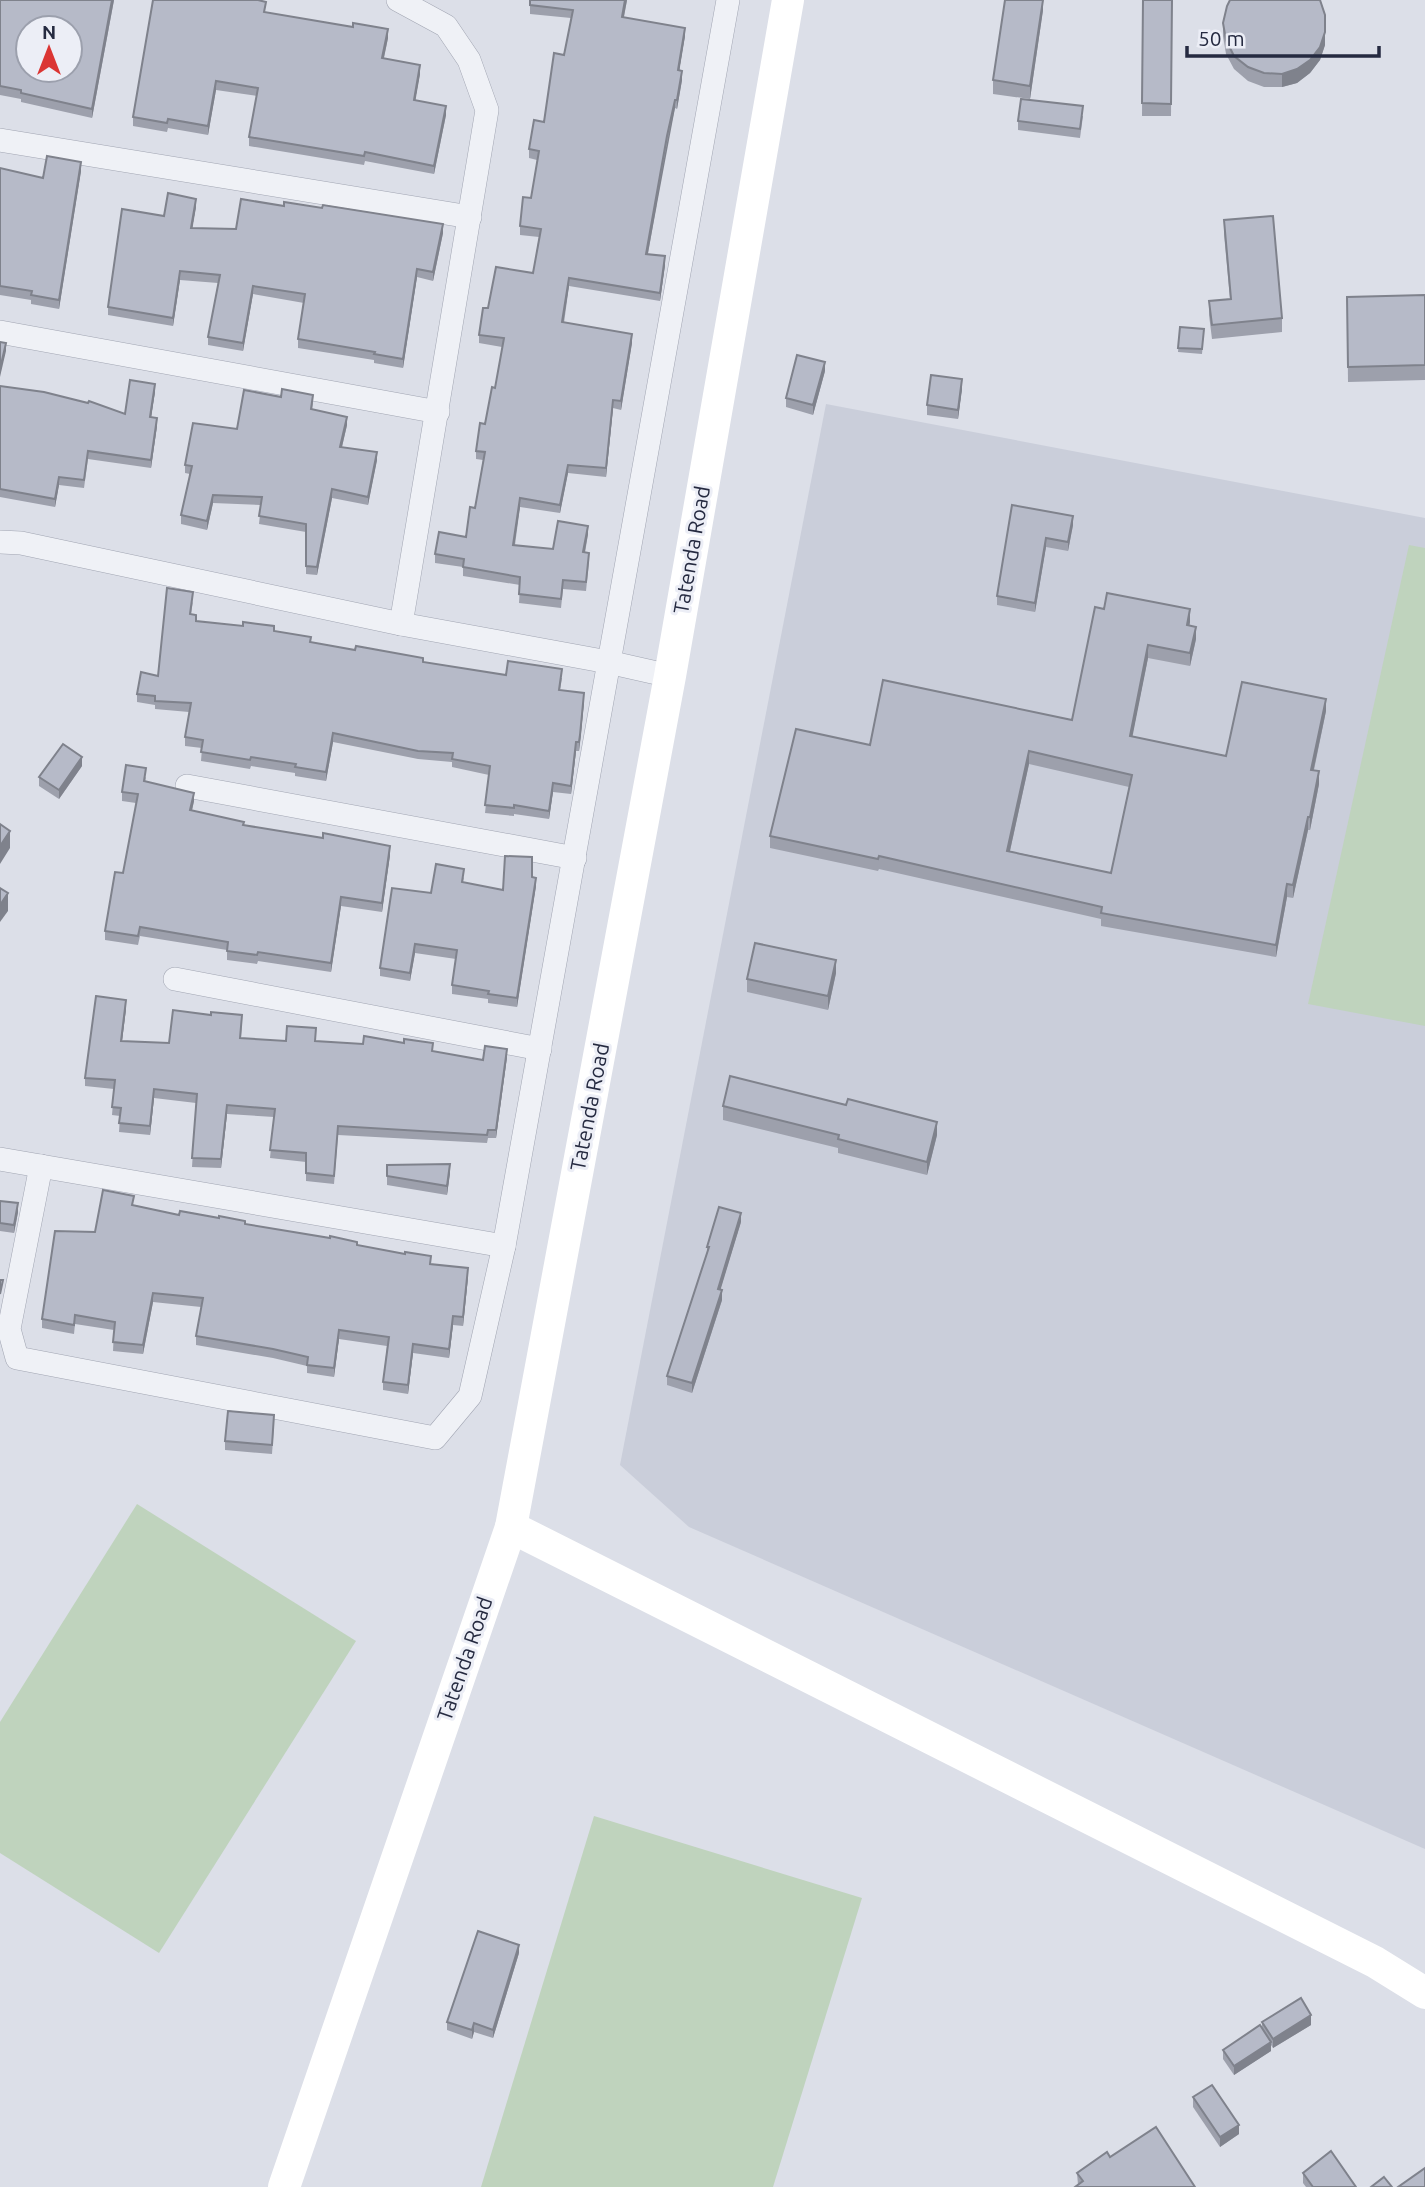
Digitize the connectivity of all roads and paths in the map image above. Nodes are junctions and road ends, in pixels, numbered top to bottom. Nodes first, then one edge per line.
1 (398, 0) edge
2 (727, 0) edge
3 (788, 0) edge
4 (0, 140) edge
5 (470, 217) junction
6 (0, 332) edge
7 (438, 412) junction
8 (0, 542) edge
9 (401, 624) junction
10 (608, 662) junction
11 (670, 676) junction
12 (187, 786) dead end
13 (575, 858) junction
14 (175, 979) dead end
15 (540, 1049) junction
16 (0, 1158) edge
17 (41, 1167) junction
18 (504, 1246) junction
19 (511, 1527) junction
20 (1425, 1993) edge
21 (284, 2187) edge

1 - 5 street
2 - 10 street
3 - 11 street, Tatenda Road
4 - 5 street
5 - 7 street
6 - 7 street
7 - 9 street
8 - 9 street
9 - 10 street
10 - 11 street
10 - 13 street
11 - 19 street, Tatenda Road
12 - 13 street
13 - 15 street
14 - 15 street
15 - 18 street
16 - 17 street
17 - 18 street
17 - 18 street
19 - 20 street
19 - 21 street, Tatenda Road

